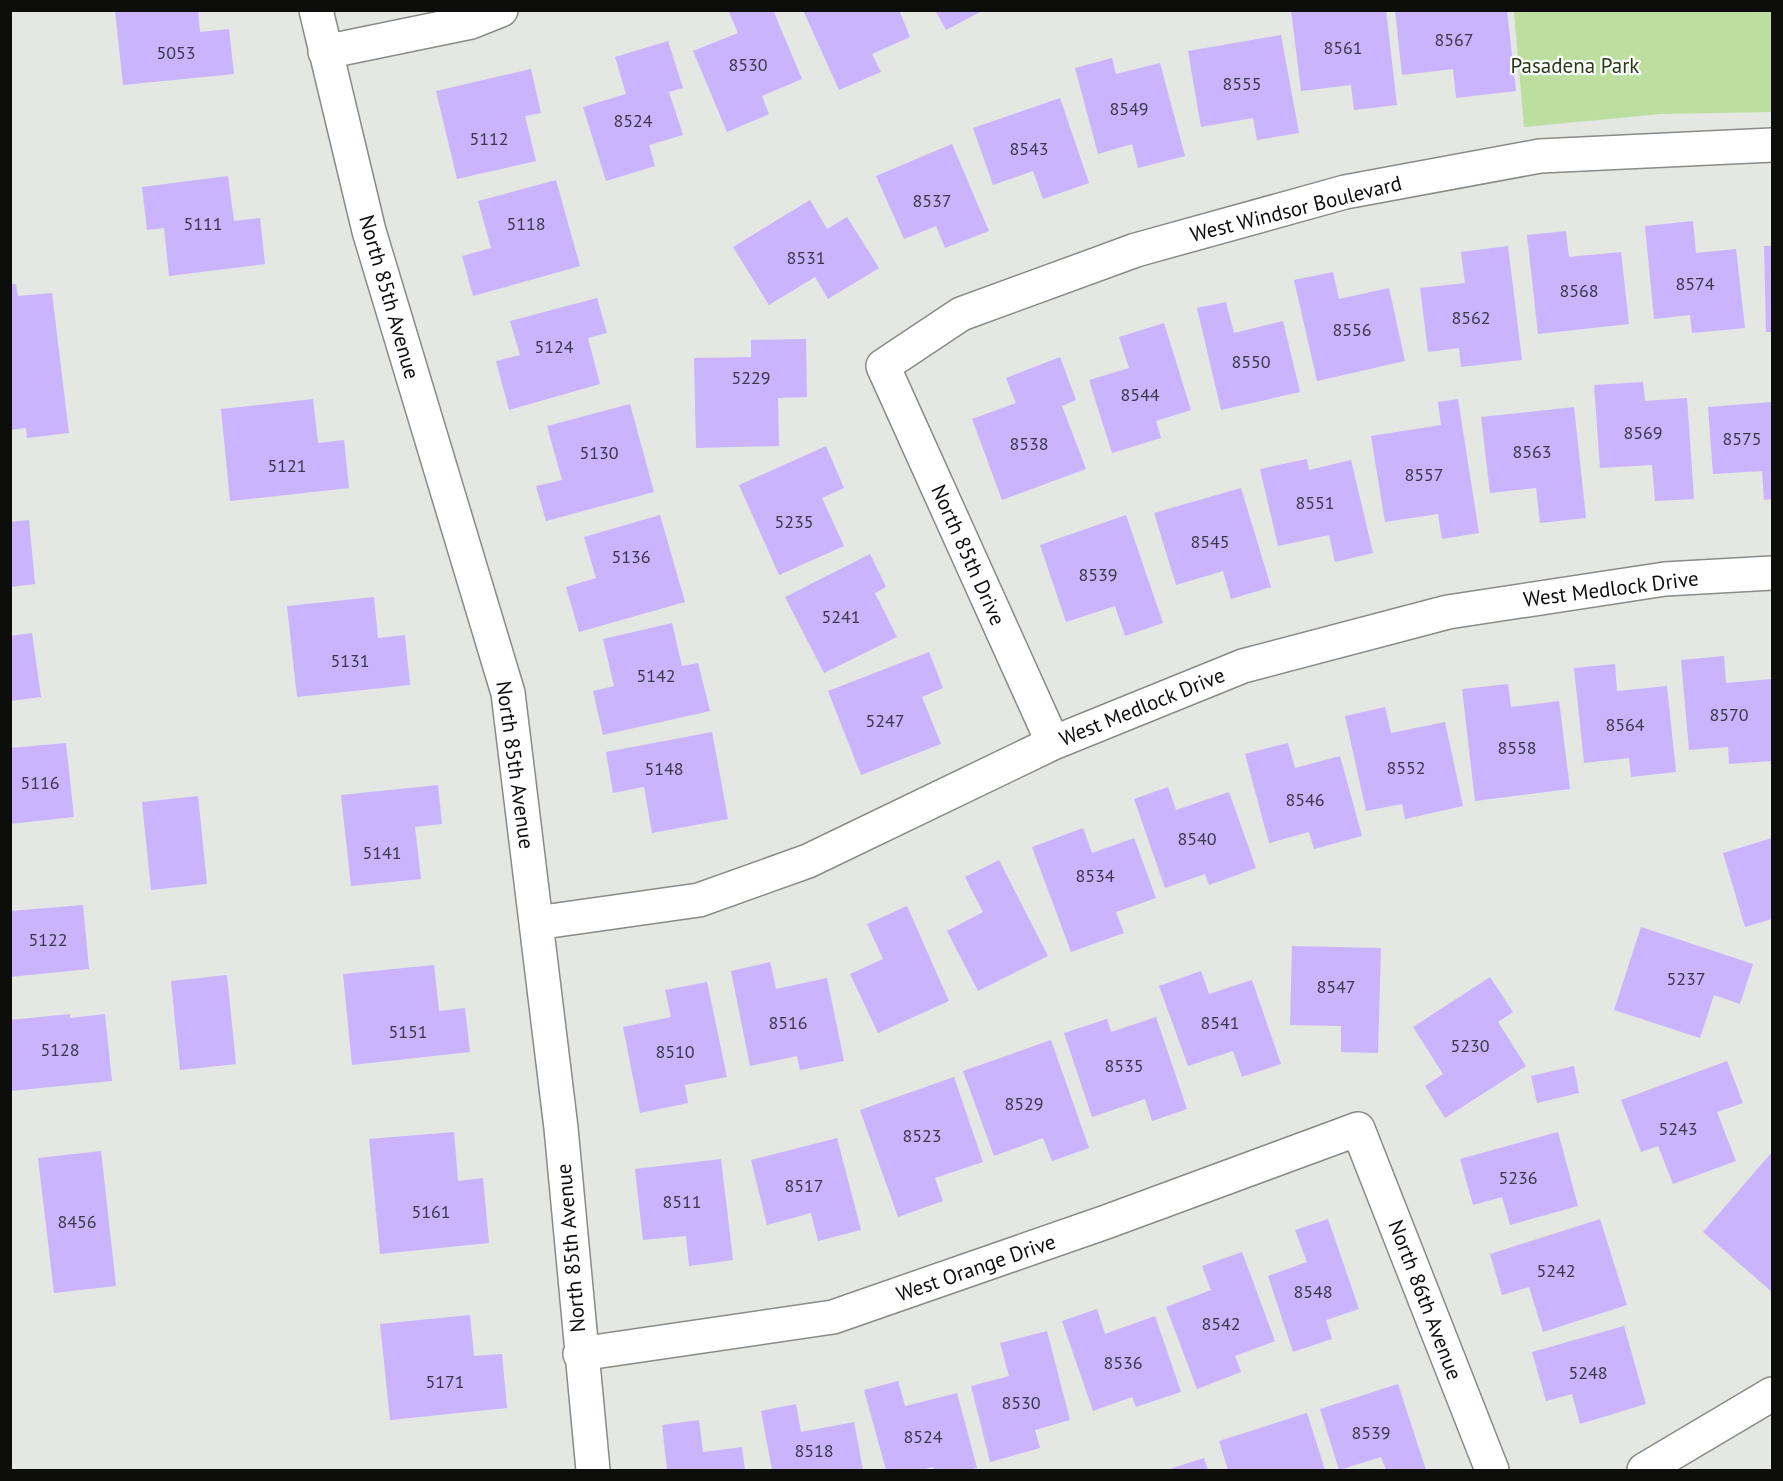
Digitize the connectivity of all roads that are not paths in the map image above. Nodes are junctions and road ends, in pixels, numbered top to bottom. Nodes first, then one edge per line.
1 (316, 10) edge
2 (501, 10) edge
3 (325, 52) junction
4 (1773, 145) edge
5 (883, 366) joint
6 (1773, 573) edge
7 (1053, 743) junction
8 (536, 922) junction
9 (1358, 1129) joint
10 (580, 1354) junction
11 (1773, 1394) edge
12 (593, 1470) edge
13 (1492, 1470) edge
14 (1644, 1470) edge

1 - 3 street, North 85th Avenue
2 - 3 street
3 - 8 street, North 85th Avenue
4 - 5 street, West Windsor Boulevard
5 - 7 street, North 85th Drive
6 - 7 street, West Medlock Drive
7 - 8 street, West Medlock Drive
8 - 10 street, North 85th Avenue
9 - 10 street, West Orange Drive
9 - 13 street, North 86th Avenue
10 - 12 street, North 85th Avenue
11 - 14 street

